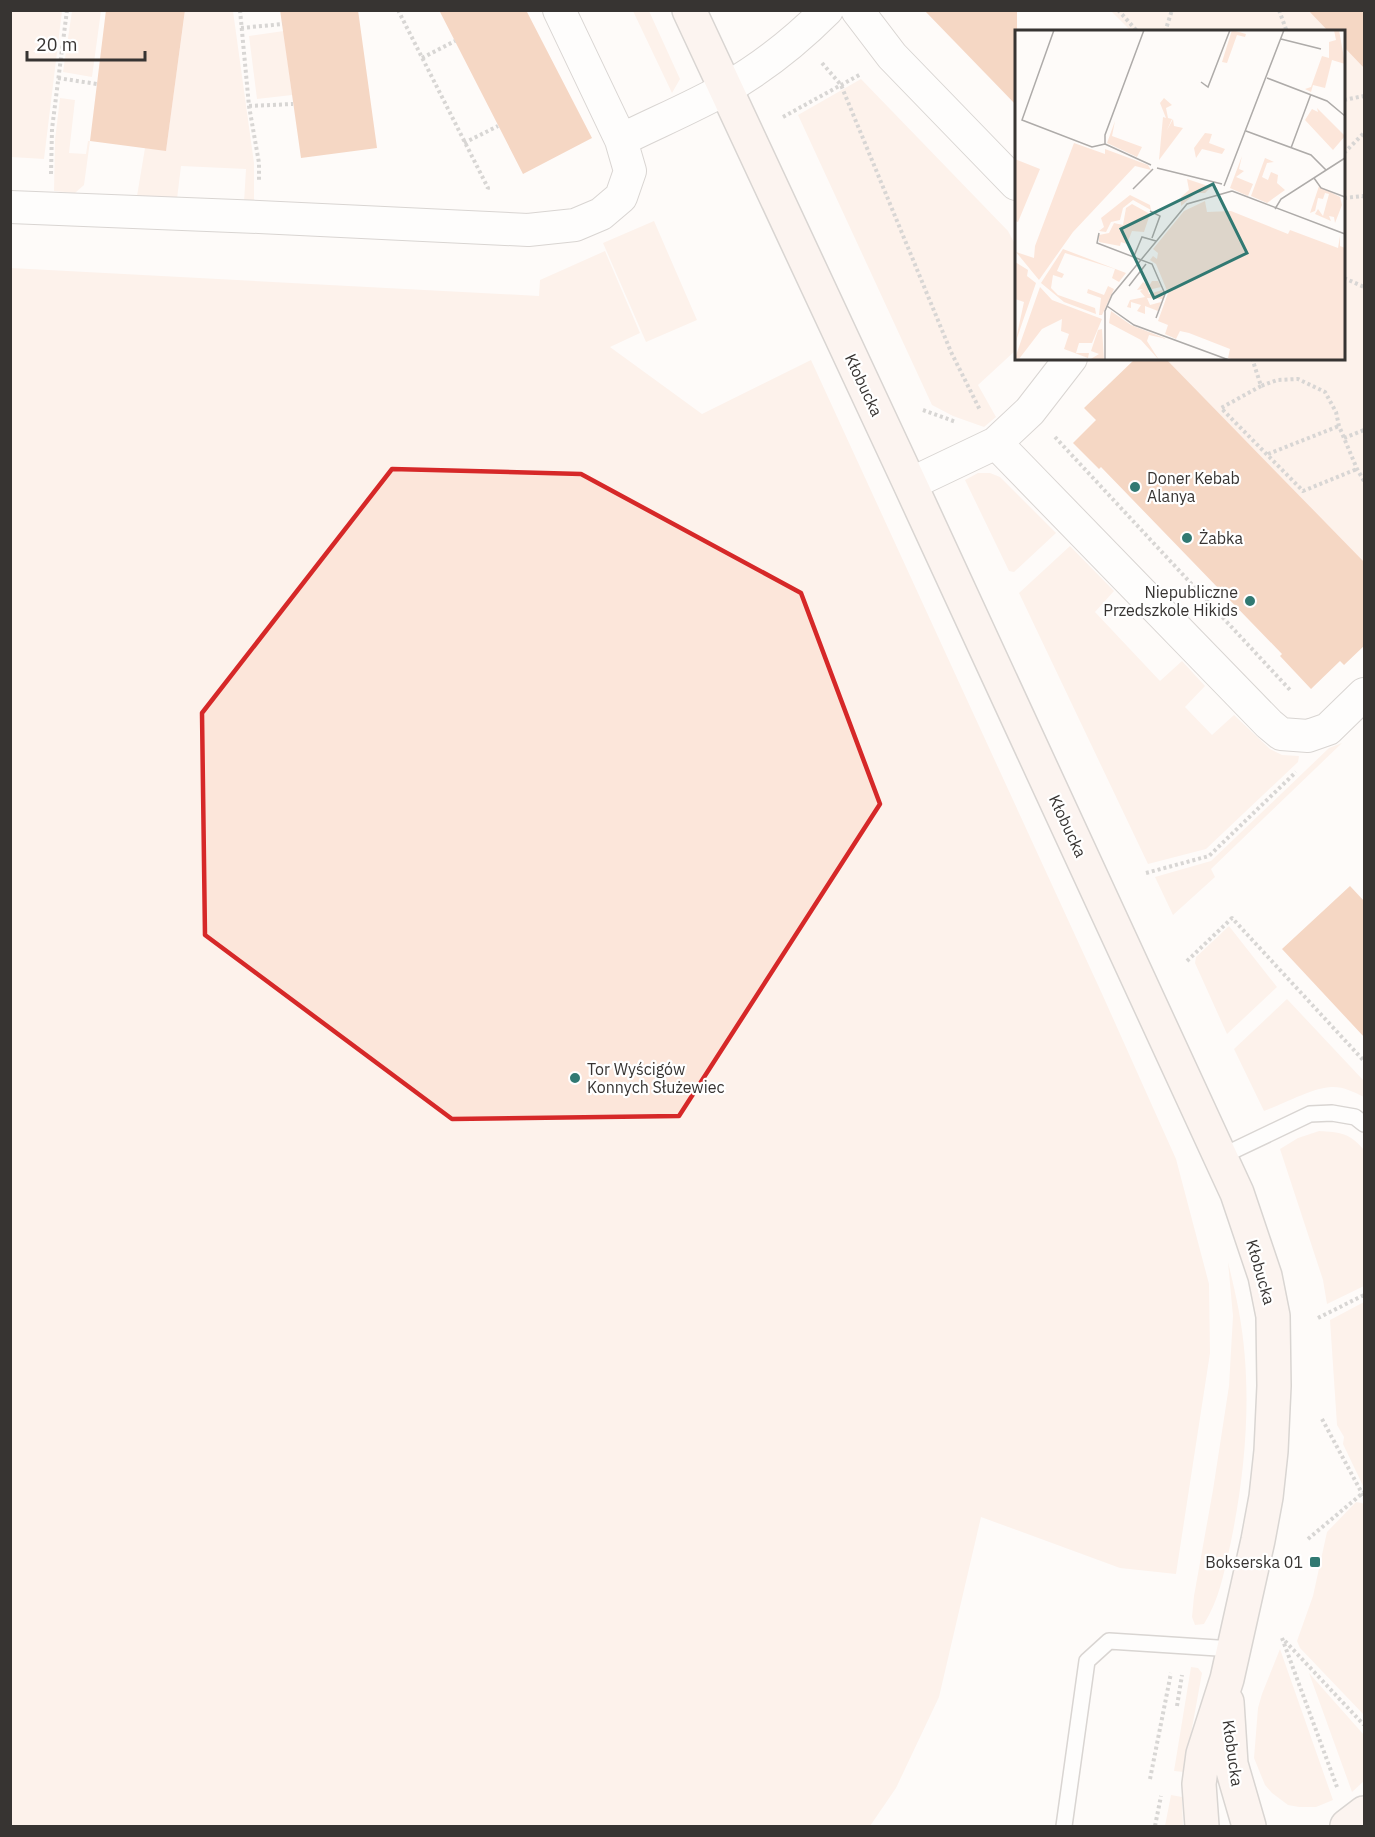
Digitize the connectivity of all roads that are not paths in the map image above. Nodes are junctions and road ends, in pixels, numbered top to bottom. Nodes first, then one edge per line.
1 (559, 10) edge
2 (689, 10) edge
3 (827, 10) edge
4 (857, 10) edge
5 (726, 88) junction
6 (621, 140) junction
7 (1015, 181) edge
8 (10, 207) edge
9 (1069, 360) edge
10 (996, 443) junction
11 (910, 484) junction
12 (1365, 694) edge
13 (1365, 1124) edge
14 (1220, 1156) junction
15 (1230, 1664) junction
16 (1365, 1813) edge
17 (1064, 1827) edge
18 (1202, 1827) edge
19 (1249, 1827) edge
20 (1347, 1827) edge

1 - 6 street
2 - 5 street, Kłobucka
3 - 5 street
4 - 7 street
5 - 6 street
5 - 11 street, Kłobucka
6 - 8 street
9 - 10 street
10 - 11 street
10 - 12 street
11 - 14 street, Kłobucka
13 - 14 lane
14 - 15 street, Kłobucka
15 - 17 lane
15 - 18 street, Kłobucka
15 - 19 street, Kłobucka
16 - 20 street

